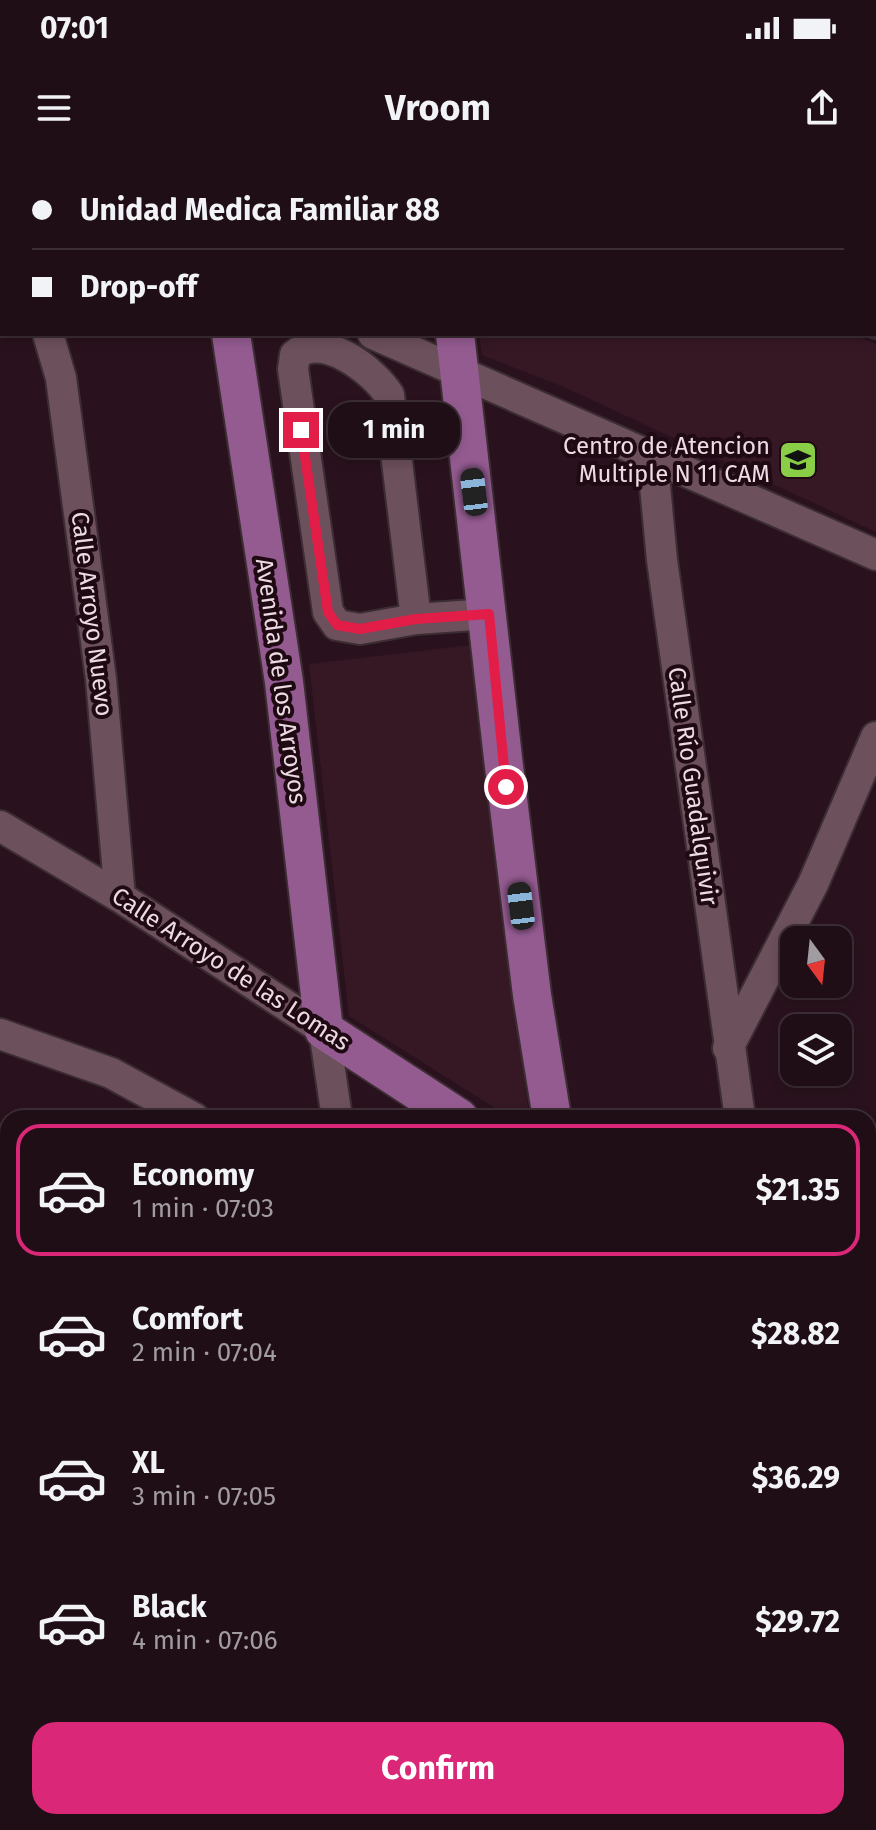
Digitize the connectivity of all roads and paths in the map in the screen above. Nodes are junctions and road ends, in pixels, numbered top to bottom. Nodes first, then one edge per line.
1 (49, 336) edge
2 (231, 336) edge
3 (382, 336) edge
4 (457, 352) edge
5 (652, 454) junction
6 (876, 555) edge
7 (489, 614) junction
8 (416, 619) junction
9 (876, 737) edge
10 (0, 826) edge
11 (120, 897) junction
12 (324, 1030) junction
13 (0, 1034) edge
14 (728, 1048) junction
15 (169, 1110) edge
16 (336, 1110) edge
17 (447, 1110) edge
18 (551, 1110) edge
19 (739, 1110) edge

1 - 11 street, Calle Arroyo Nuevo
2 - 12 main road, Avenida de los Arroyos
3 - 4 street
4 - 5 street
4 - 7 main road
5 - 6 street
5 - 14 street, Calle Río Guadalquivir
7 - 8 street
7 - 18 main road
8 - 8 street
9 - 14 street
10 - 11 street, Calle Arroyo de las Lomas
11 - 12 street, Calle Arroyo de las Lomas
12 - 16 street
12 - 17 main road, Calle Arroyo de las Lomas
13 - 15 street
14 - 19 street, Calle Río Guadalquivir

